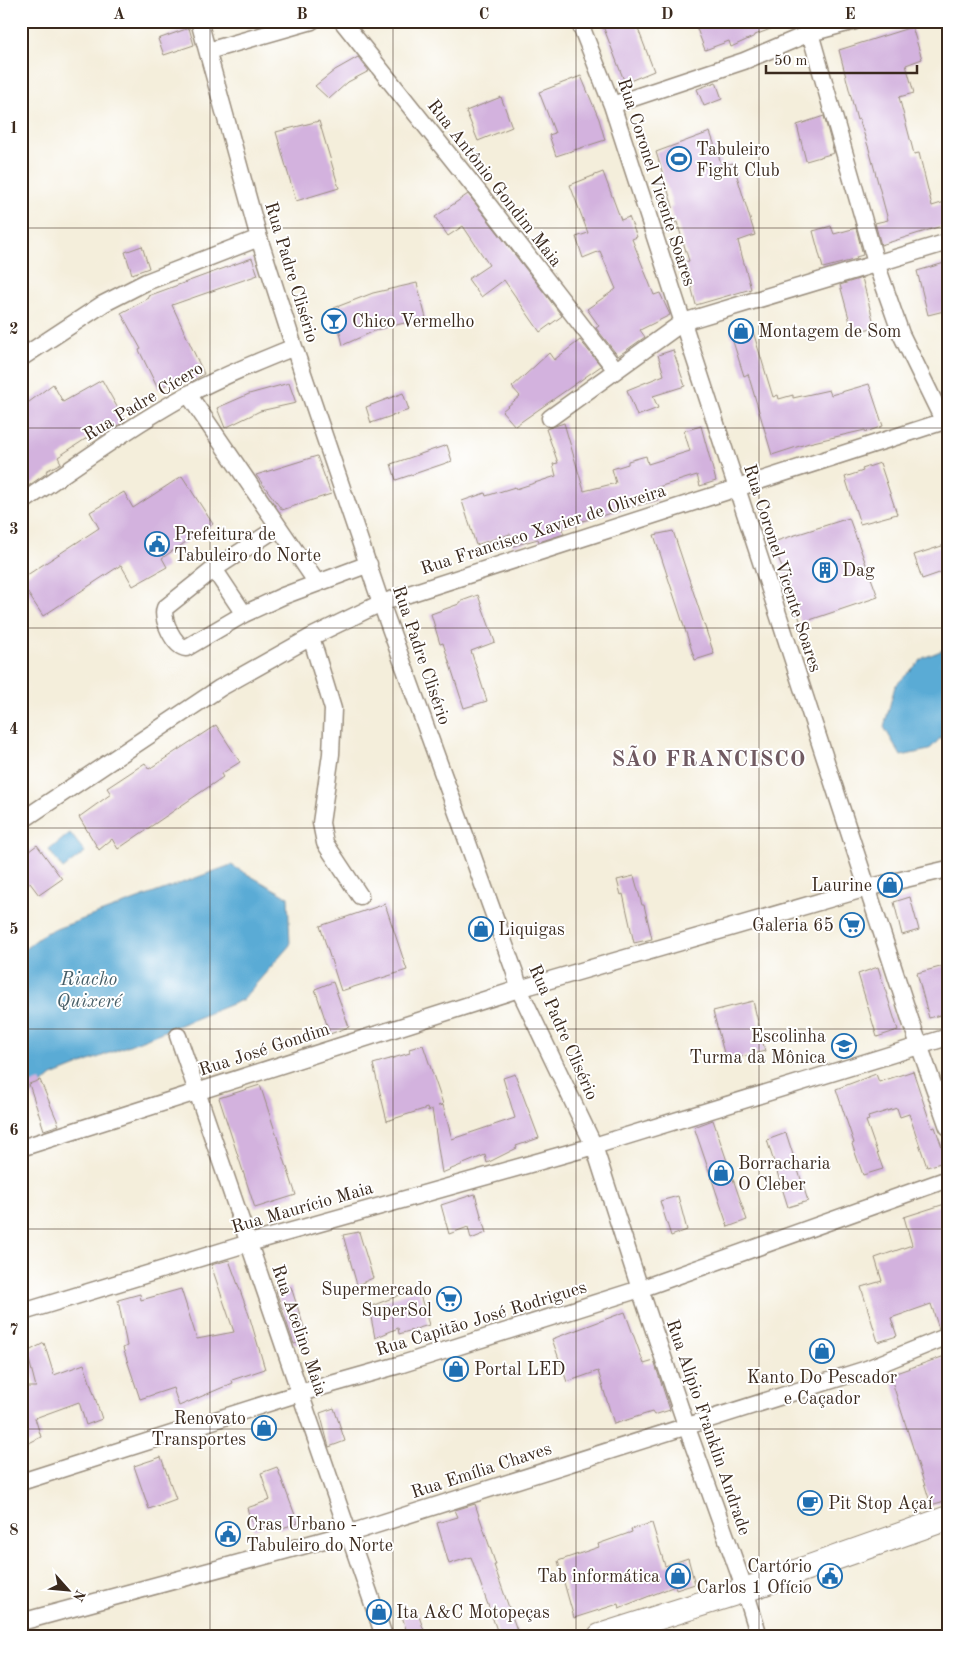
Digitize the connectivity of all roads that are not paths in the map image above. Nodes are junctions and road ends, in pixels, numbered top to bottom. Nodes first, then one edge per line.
1 (199, 21) edge
2 (312, 21) edge
3 (342, 21) edge
4 (580, 21) edge
5 (855, 21) edge
6 (811, 27) edge
7 (208, 51) junction
8 (612, 105) junction
9 (259, 238) junction
10 (948, 242) edge
11 (876, 263) junction
12 (683, 322) junction
13 (294, 347) junction
14 (21, 358) edge
15 (616, 370) junction
16 (188, 394) junction
17 (550, 418) dead end
18 (946, 421) edge
19 (736, 488) junction
20 (21, 503) edge
21 (277, 528) junction
22 (369, 564) junction
23 (214, 569) junction
24 (317, 583) junction
25 (381, 602) junction
26 (244, 614) junction
27 (311, 637) junction
28 (21, 821) edge
29 (948, 869) edge
30 (867, 888) junction
31 (360, 896) dead end
32 (519, 989) junction
33 (178, 1036) dead end
34 (948, 1037) edge
35 (919, 1046) junction
36 (197, 1091) junction
37 (948, 1127) edge
38 (594, 1146) junction
39 (21, 1148) edge
40 (948, 1179) edge
41 (249, 1243) junction
42 (640, 1289) junction
43 (23, 1312) dead end
44 (948, 1336) edge
45 (300, 1393) junction
46 (686, 1425) junction
47 (21, 1482) edge
48 (948, 1518) edge
49 (350, 1533) junction
50 (745, 1590) junction
51 (21, 1622) edge
52 (384, 1636) edge
53 (600, 1636) edge
54 (759, 1636) edge

1 - 7 street, Rua Padre Clisério
2 - 7 street
3 - 15 street, Rua Antônio Gondim Maia
4 - 8 street, Rua Coronel Vicente Soares
5 - 6 street
6 - 8 street
6 - 11 street
7 - 9 street, Rua Padre Clisério
8 - 12 street, Rua Coronel Vicente Soares
9 - 13 street, Rua Padre Clisério
9 - 14 street
10 - 11 street
11 - 12 street
11 - 18 street
12 - 15 street
12 - 19 street, Rua Coronel Vicente Soares
13 - 16 street, Rua Padre Cícero
13 - 22 street, Rua Padre Clisério
15 - 17 street
16 - 20 street, Rua Padre Cícero
16 - 21 street
18 - 19 street, Rua Francisco Xavier de Oliveira
19 - 25 street, Rua Francisco Xavier de Oliveira
19 - 30 street, Rua Coronel Vicente Soares
21 - 23 street
21 - 24 street
22 - 24 street
22 - 25 street, Rua Padre Clisério
23 - 26 street
23 - 26 street
24 - 26 street
25 - 27 street, Rua Francisco Xavier de Oliveira
25 - 32 street, Rua Padre Clisério
27 - 28 street, Rua Francisco Xavier de Oliveira
27 - 31 street
29 - 30 street, Rua José Gondim
30 - 32 street, Rua José Gondim
30 - 35 street, Rua Coronel Vicente Soares
32 - 36 street, Rua José Gondim
32 - 38 street, Rua Padre Clisério
33 - 36 street, Rua Acelino Maia
34 - 35 street, Rua Maurício Maia
35 - 37 street, Rua Coronel Vicente Soares
35 - 38 street, Rua Maurício Maia
36 - 39 street, Rua José Gondim
36 - 41 street, Rua Acelino Maia
38 - 41 street, Rua Maurício Maia
38 - 42 street, Rua Padre Clisério
40 - 42 street, Rua Capitão José Rodrigues
41 - 43 street, Rua Maurício Maia
41 - 45 street, Rua Acelino Maia
42 - 45 street, Rua Capitão José Rodrigues
42 - 46 street, Rua Alípio Franklin Andrade
44 - 46 street, Rua Emília Chaves
45 - 47 street, Rua Capitão José Rodrigues
45 - 49 street, Rua Acelino Maia
46 - 49 street, Rua Emília Chaves
46 - 50 street, Rua Alípio Franklin Andrade
48 - 50 main road
49 - 51 street, Rua Emília Chaves
49 - 52 street, Rua Acelino Maia
50 - 53 main road
50 - 54 street, Rua Alípio Franklin Andrade

